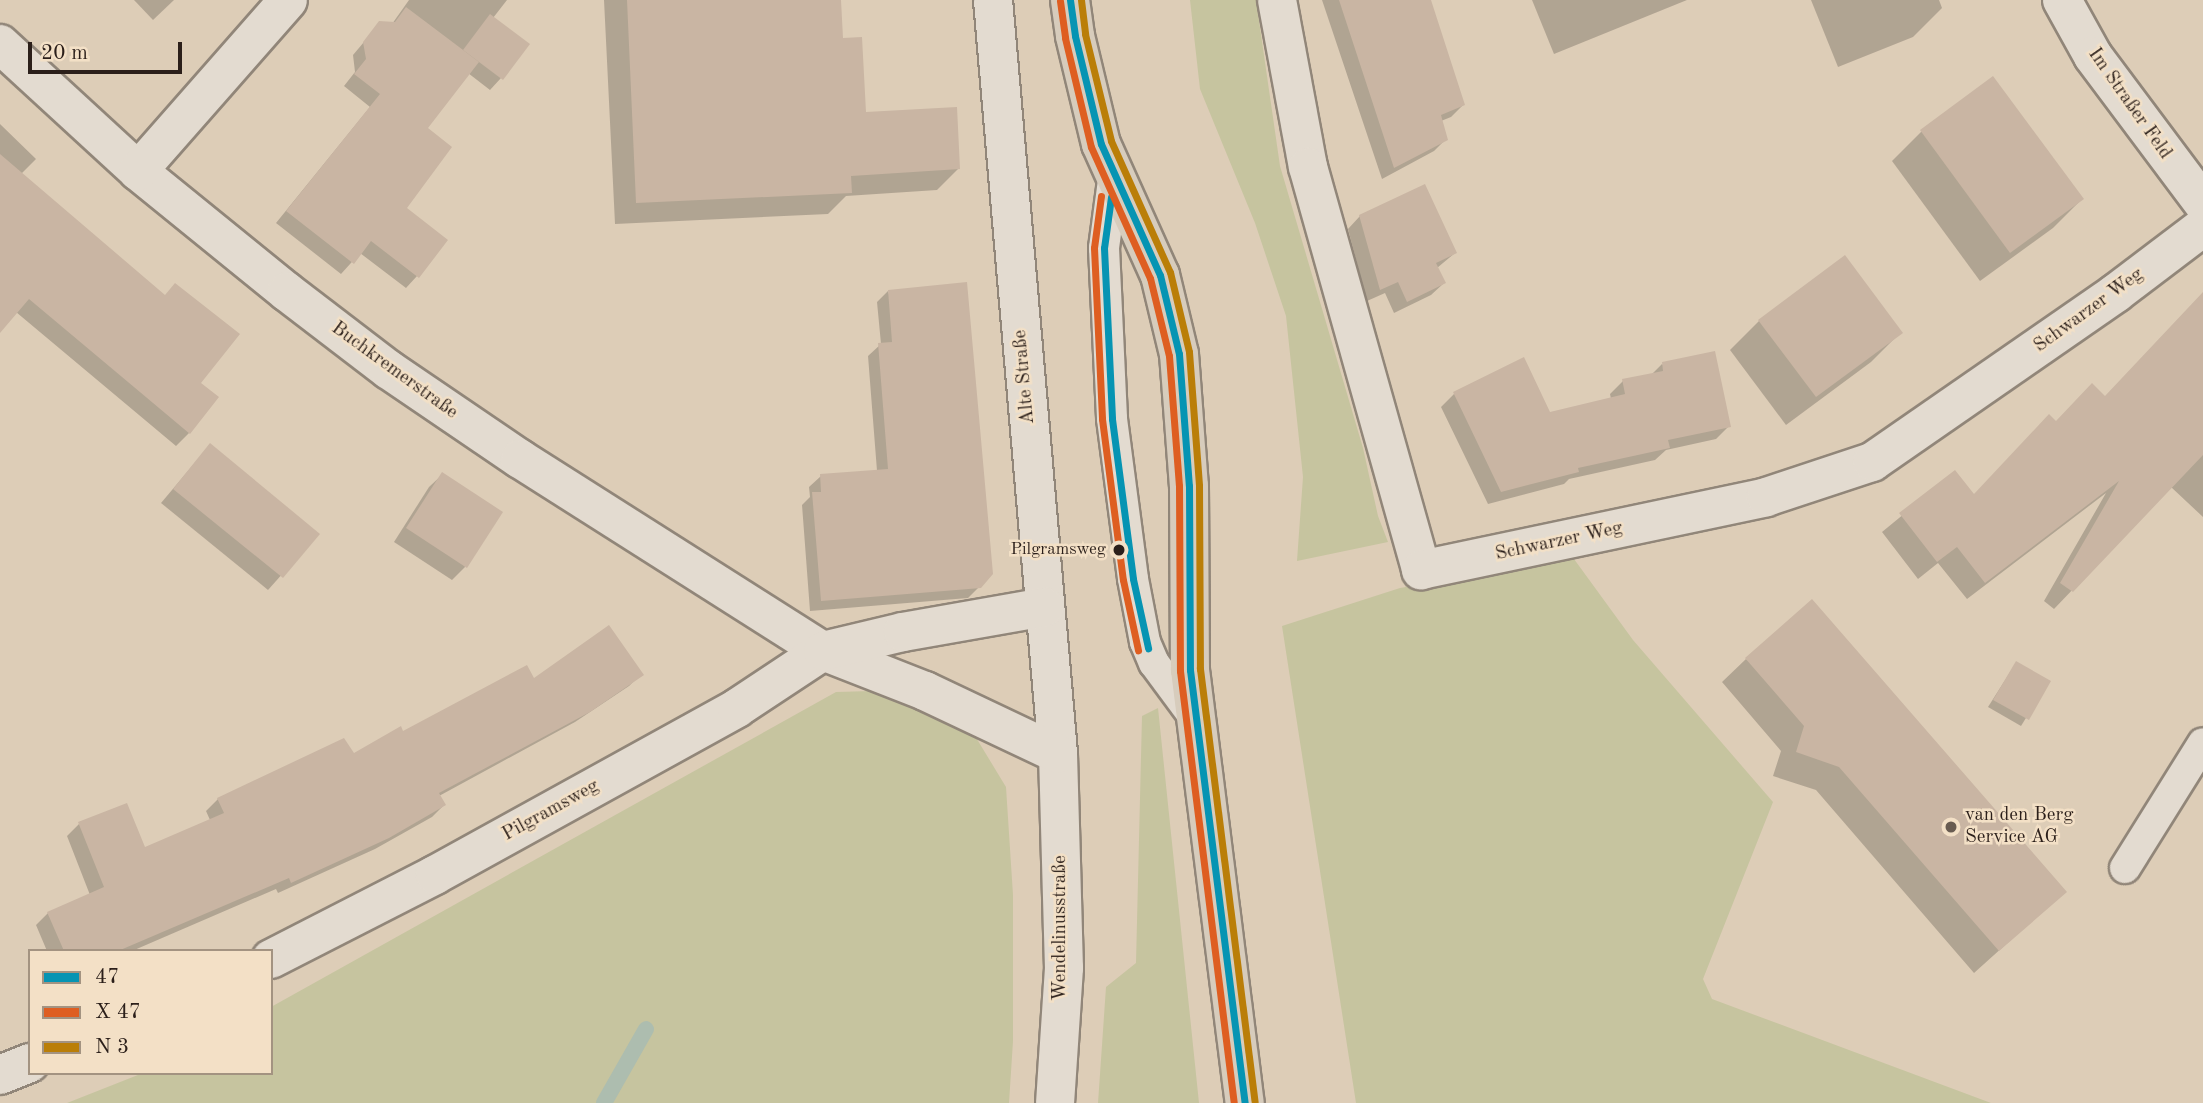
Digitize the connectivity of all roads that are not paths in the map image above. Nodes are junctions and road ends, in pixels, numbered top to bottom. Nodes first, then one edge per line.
1 (288, 0) edge
2 (993, 0) edge
3 (1070, 0) edge
4 (1278, 0) edge
5 (2062, 0) edge
6 (0, 44) edge
7 (138, 172) junction
8 (1114, 173) junction
9 (2203, 203) edge
10 (2203, 227) edge
11 (1045, 607) junction
12 (823, 651) junction
13 (1194, 717) junction
14 (2203, 743) edge
15 (1058, 754) junction
16 (2124, 868) dead end
17 (273, 958) edge
18 (28, 1064) edge
19 (0, 1075) edge
20 (1055, 1103) edge
21 (1245, 1103) edge

1 - 7 street
2 - 11 street, Alte Straße
3 - 8 main road
4 - 10 street, Schwarzer Weg
5 - 9 street, Im Straßer Feld
6 - 7 street, Buchkremerstraße
7 - 12 street, Buchkremerstraße
8 - 13 main road
8 - 13 lane
11 - 12 street, Pilgramsweg
11 - 15 street, Alte Straße
12 - 15 street
12 - 17 street, Pilgramsweg
13 - 21 main road
14 - 16 lane
15 - 20 street, Wendelinusstraße
18 - 19 street

